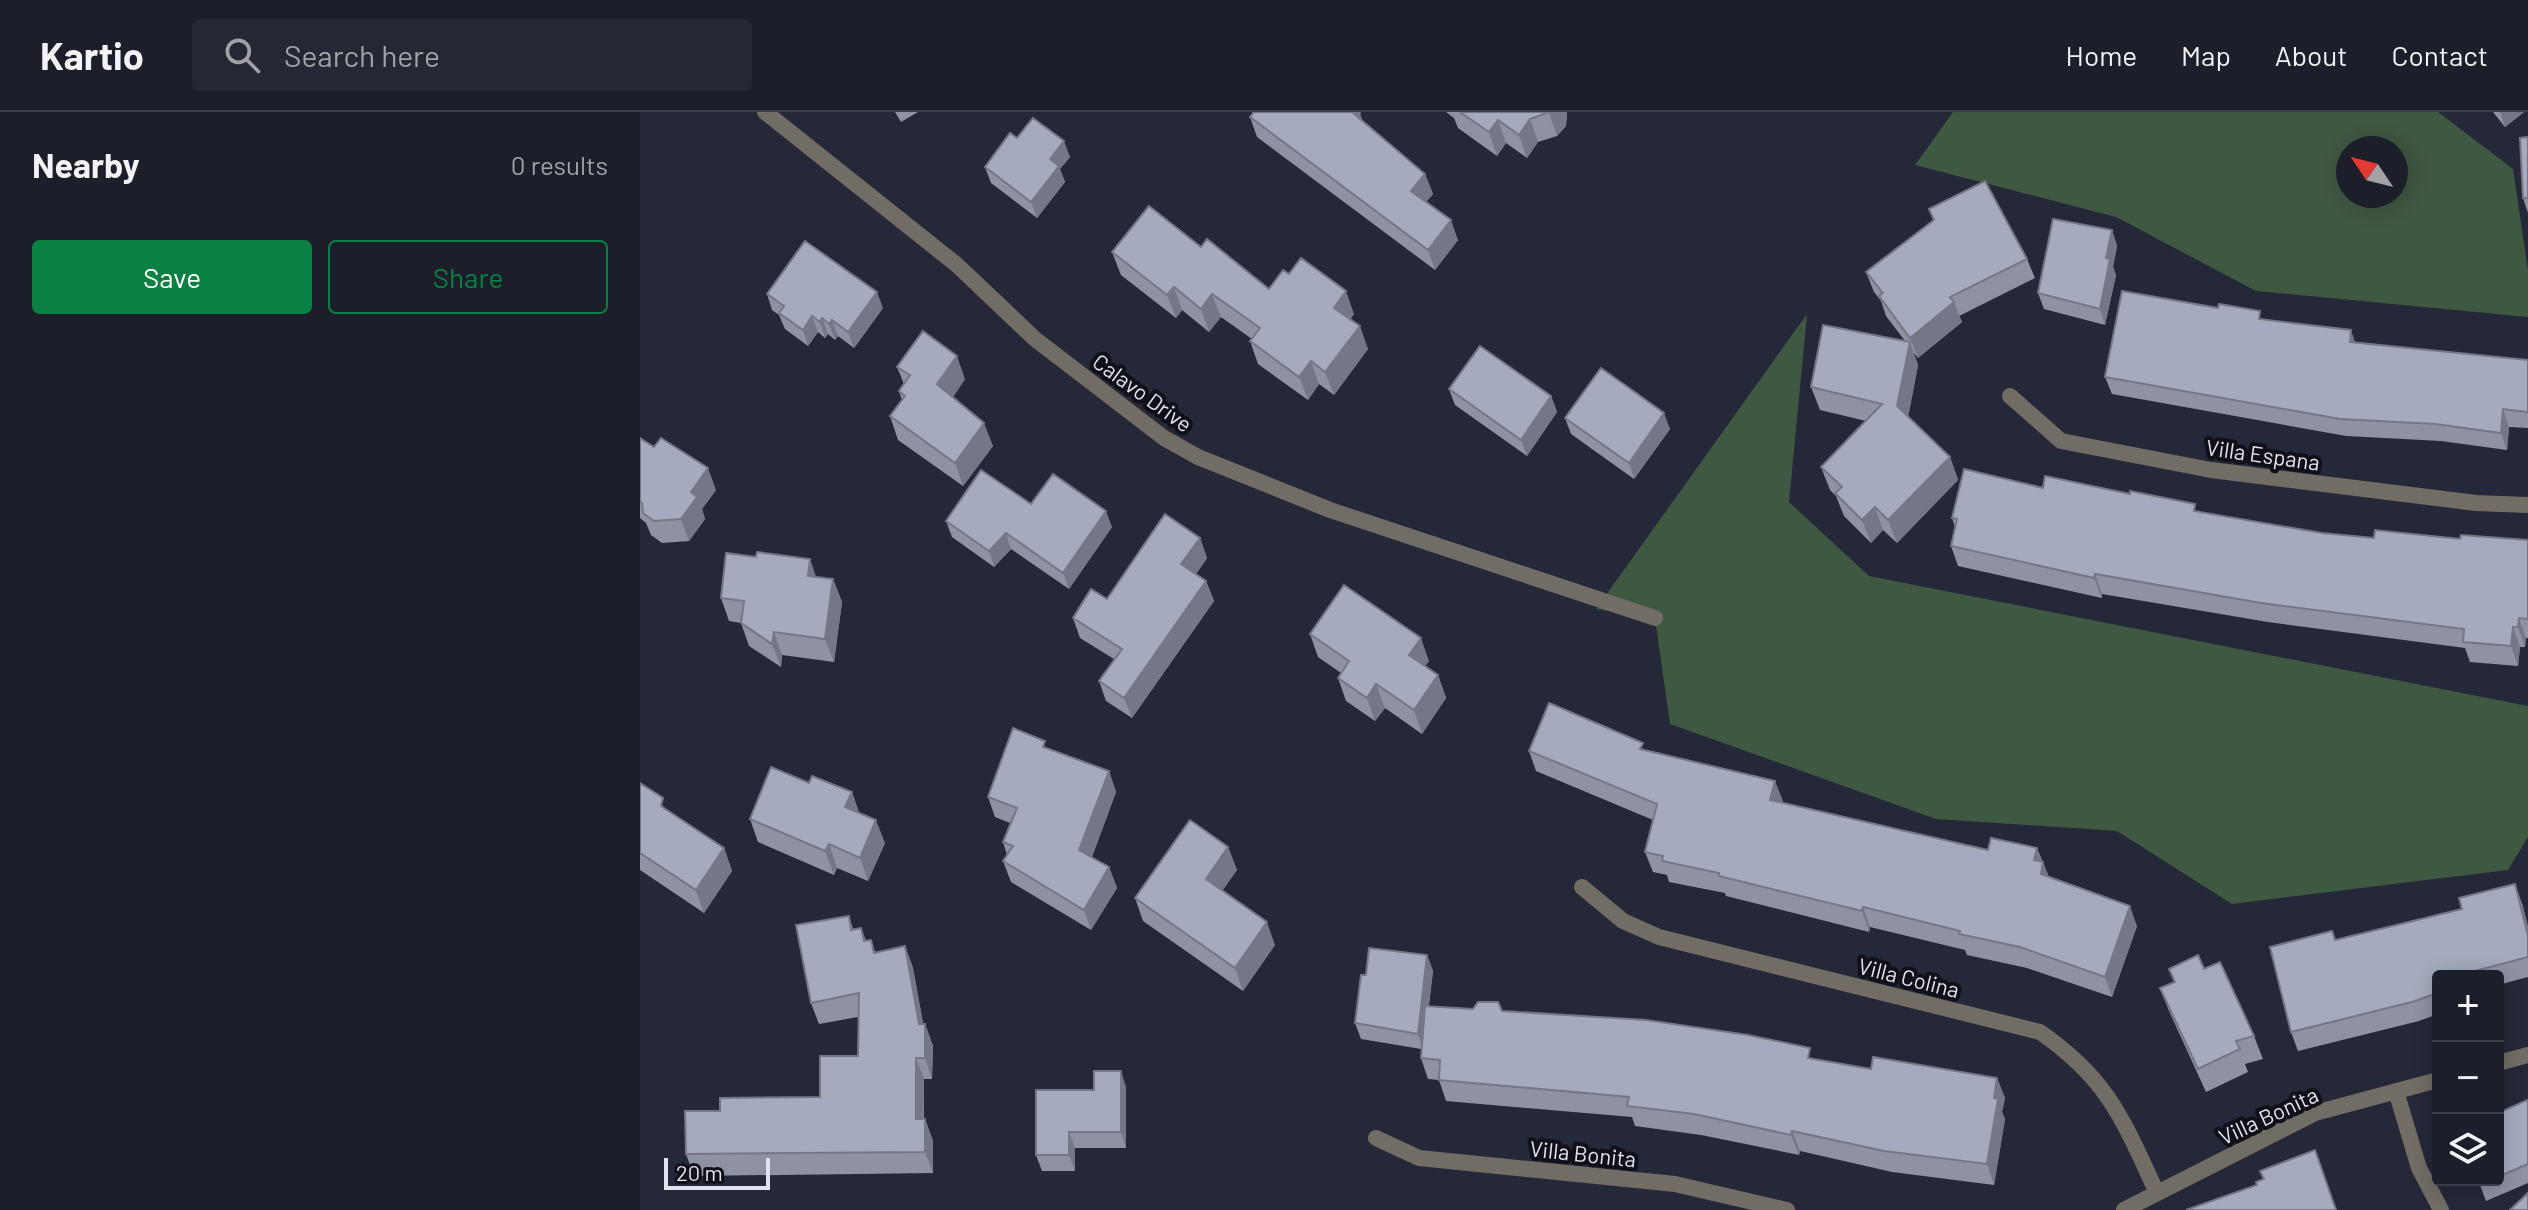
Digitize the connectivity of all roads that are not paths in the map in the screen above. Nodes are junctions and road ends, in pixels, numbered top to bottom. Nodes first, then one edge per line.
1 (765, 112) edge
2 (2010, 396) dead end
3 (2528, 505) edge
4 (1655, 618) dead end
5 (1582, 887) dead end
6 (2528, 1055) edge
7 (2504, 1061) edge
8 (2432, 1082) edge
9 (2396, 1091) junction
10 (1376, 1138) dead end
11 (2157, 1193) junction
12 (1787, 1210) edge
13 (2124, 1210) edge
14 (2441, 1210) edge

1 - 4 street, Calavo Drive
2 - 3 street, Villa Espana
5 - 11 street, Villa Colina
6 - 7 street
8 - 9 street, Villa Bonita
9 - 11 street, Villa Bonita
9 - 14 street
10 - 12 street, Villa Bonita
11 - 13 street, Villa Bonita

